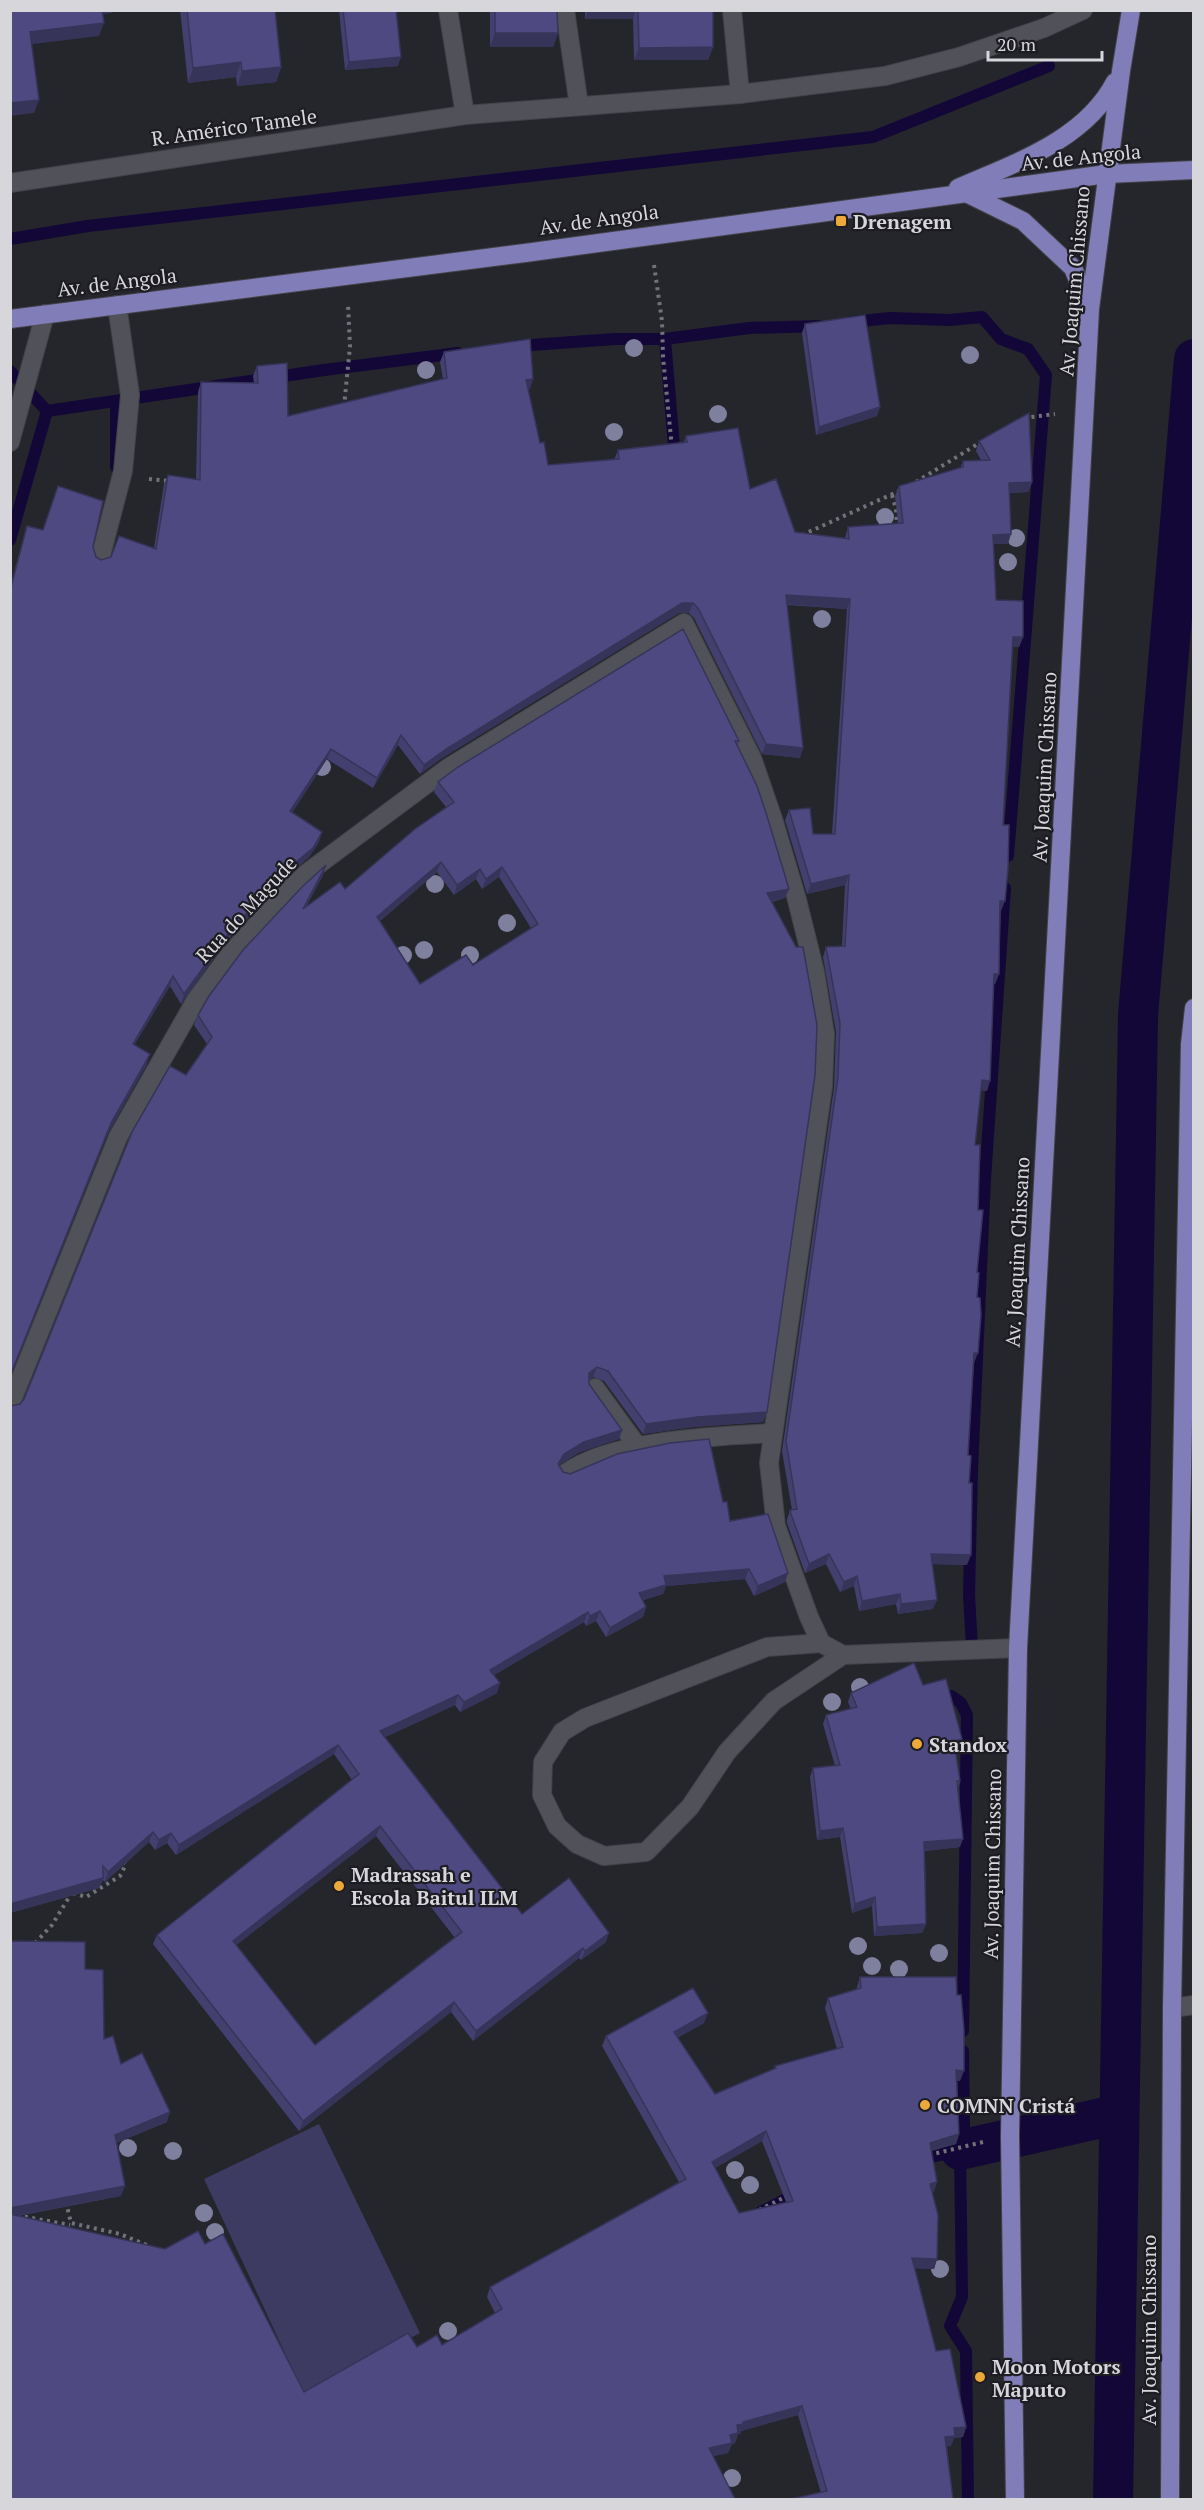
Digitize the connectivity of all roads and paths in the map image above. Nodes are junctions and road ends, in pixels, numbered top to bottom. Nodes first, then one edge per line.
1 (448, 10) edge
2 (565, 10) edge
3 (732, 10) edge
4 (1083, 10) edge
5 (1131, 10) edge
6 (1121, 71) junction
7 (740, 94) junction
8 (579, 106) junction
9 (465, 115) junction
10 (1194, 170) edge
11 (1107, 174) junction
12 (10, 183) edge
13 (966, 193) junction
14 (943, 195) junction
15 (650, 234) junction
16 (347, 276) junction
17 (117, 305) junction
18 (1090, 309) junction
19 (45, 314) junction
20 (10, 319) edge
21 (344, 414) edge
22 (1086, 414) junction
23 (1021, 418) edge
24 (984, 441) edge
25 (10, 442) edge
26 (673, 456) edge
27 (123, 471) junction
28 (172, 482) edge
29 (892, 495) junction
30 (897, 532) edge
31 (799, 537) edge
32 (100, 559) edge
33 (1194, 1008) edge
34 (595, 1388) edge
35 (10, 1405) edge
36 (772, 1433) junction
37 (638, 1447) junction
38 (566, 1473) edge
39 (821, 1643) junction
40 (1018, 1648) junction
41 (843, 1655) junction
42 (118, 1856) edge
43 (62, 1889) edge
44 (72, 1893) junction
45 (30, 1953) edge
46 (1194, 2005) edge
47 (1172, 2008) junction
48 (1010, 2136) junction
49 (926, 2156) edge
50 (796, 2191) edge
51 (63, 2192) edge
52 (756, 2211) edge
53 (10, 2214) edge
54 (71, 2223) junction
55 (68, 2234) edge
56 (152, 2247) edge
57 (1015, 2499) edge
58 (1170, 2499) edge

1 - 9 street
2 - 8 street
3 - 7 street
4 - 7 street, R. Américo Tamele
5 - 6 main road, Av. Joaquim Chissano
6 - 11 main road, Av. Joaquim Chissano
6 - 14 main road
7 - 8 street, R. Américo Tamele
8 - 9 street, R. Américo Tamele
9 - 12 street, R. Américo Tamele
10 - 11 main road, Av. de Angola
11 - 13 main road, Av. de Angola
11 - 18 main road, Av. Joaquim Chissano
13 - 14 main road, Av. de Angola
13 - 18 main road
14 - 15 main road, Av. de Angola
15 - 16 main road, Av. de Angola
15 - 26 path
16 - 17 main road, Av. de Angola
16 - 21 path
17 - 19 main road, Av. de Angola
17 - 27 street
18 - 22 main road, Av. Joaquim Chissano
19 - 20 main road, Av. de Angola
19 - 25 street
22 - 23 path
22 - 40 main road, Av. Joaquim Chissano
24 - 29 path
27 - 28 path
27 - 32 street
29 - 30 path
29 - 31 path
33 - 47 main road, Av. Joaquim Chissano
34 - 37 street
35 - 36 street, Rua do Magude
36 - 37 street
36 - 39 street
37 - 38 street
39 - 41 street
39 - 41 street
40 - 41 street
40 - 48 main road, Av. Joaquim Chissano
42 - 44 path
43 - 44 path
44 - 45 path
46 - 47 street
47 - 58 main road, Av. Joaquim Chissano
48 - 49 path
48 - 57 main road, Av. Joaquim Chissano
50 - 52 path
51 - 54 path
53 - 54 path
54 - 55 path
54 - 56 path

